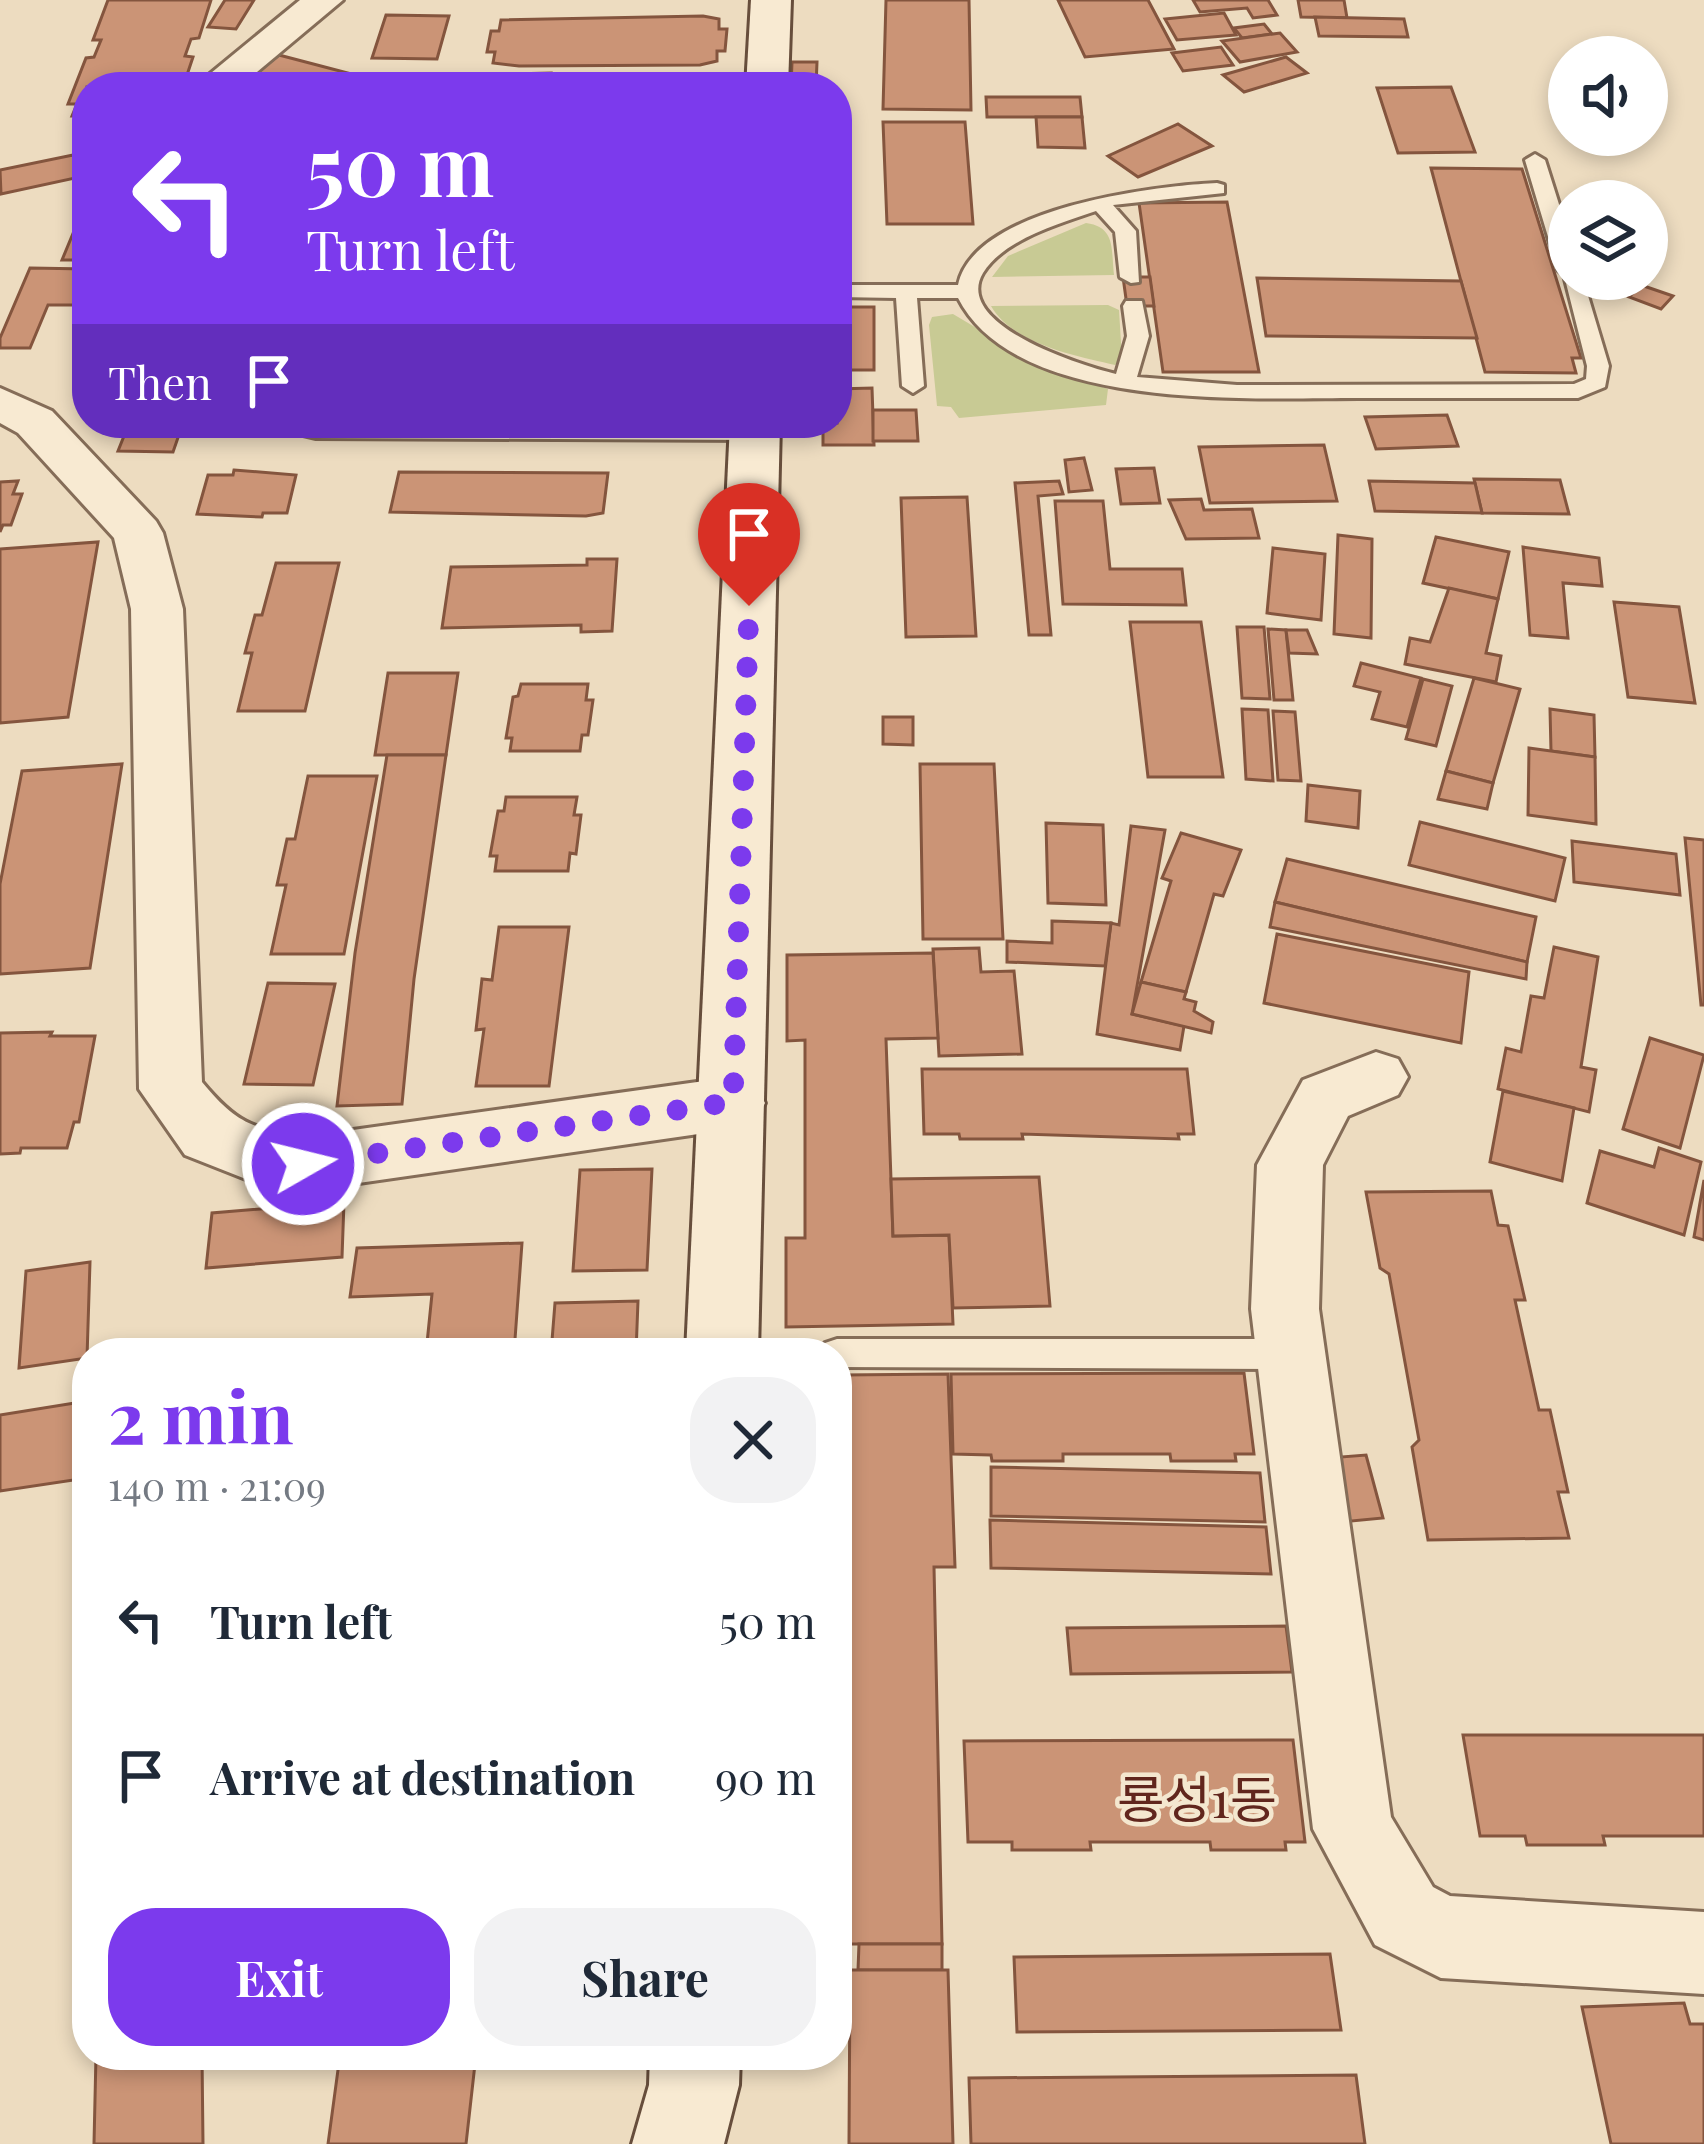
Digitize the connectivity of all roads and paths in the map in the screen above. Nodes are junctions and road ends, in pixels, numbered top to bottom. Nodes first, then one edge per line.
1 (324, 0) edge
2 (770, 0) edge
3 (233, 72) edge
4 (768, 72) edge
5 (1535, 160) dead end
6 (1217, 189) dead end
7 (1548, 202) edge
8 (1100, 203) junction
9 (1131, 277) dead end
10 (852, 291) edge
11 (906, 291) junction
12 (967, 292) junction
13 (1578, 300) edge
14 (1134, 306) dead end
15 (1124, 383) junction
16 (913, 386) dead end
17 (41, 416) edge
18 (755, 438) edge
19 (1376, 1077) dead end
20 (733, 1102) junction
21 (723, 1338) edge
22 (852, 1353) edge
23 (1291, 1354) junction
24 (1704, 1953) edge
25 (694, 2070) edge
26 (678, 2144) edge

1 - 3 street
2 - 4 main road
5 - 7 lane
6 - 8 lane
8 - 9 lane
8 - 12 lane
10 - 11 lane
11 - 12 lane
11 - 16 lane
12 - 15 lane
13 - 15 lane
14 - 15 lane
17 - 20 street
18 - 20 main road
19 - 23 street
20 - 21 main road
22 - 23 lane
23 - 24 street
25 - 26 main road

